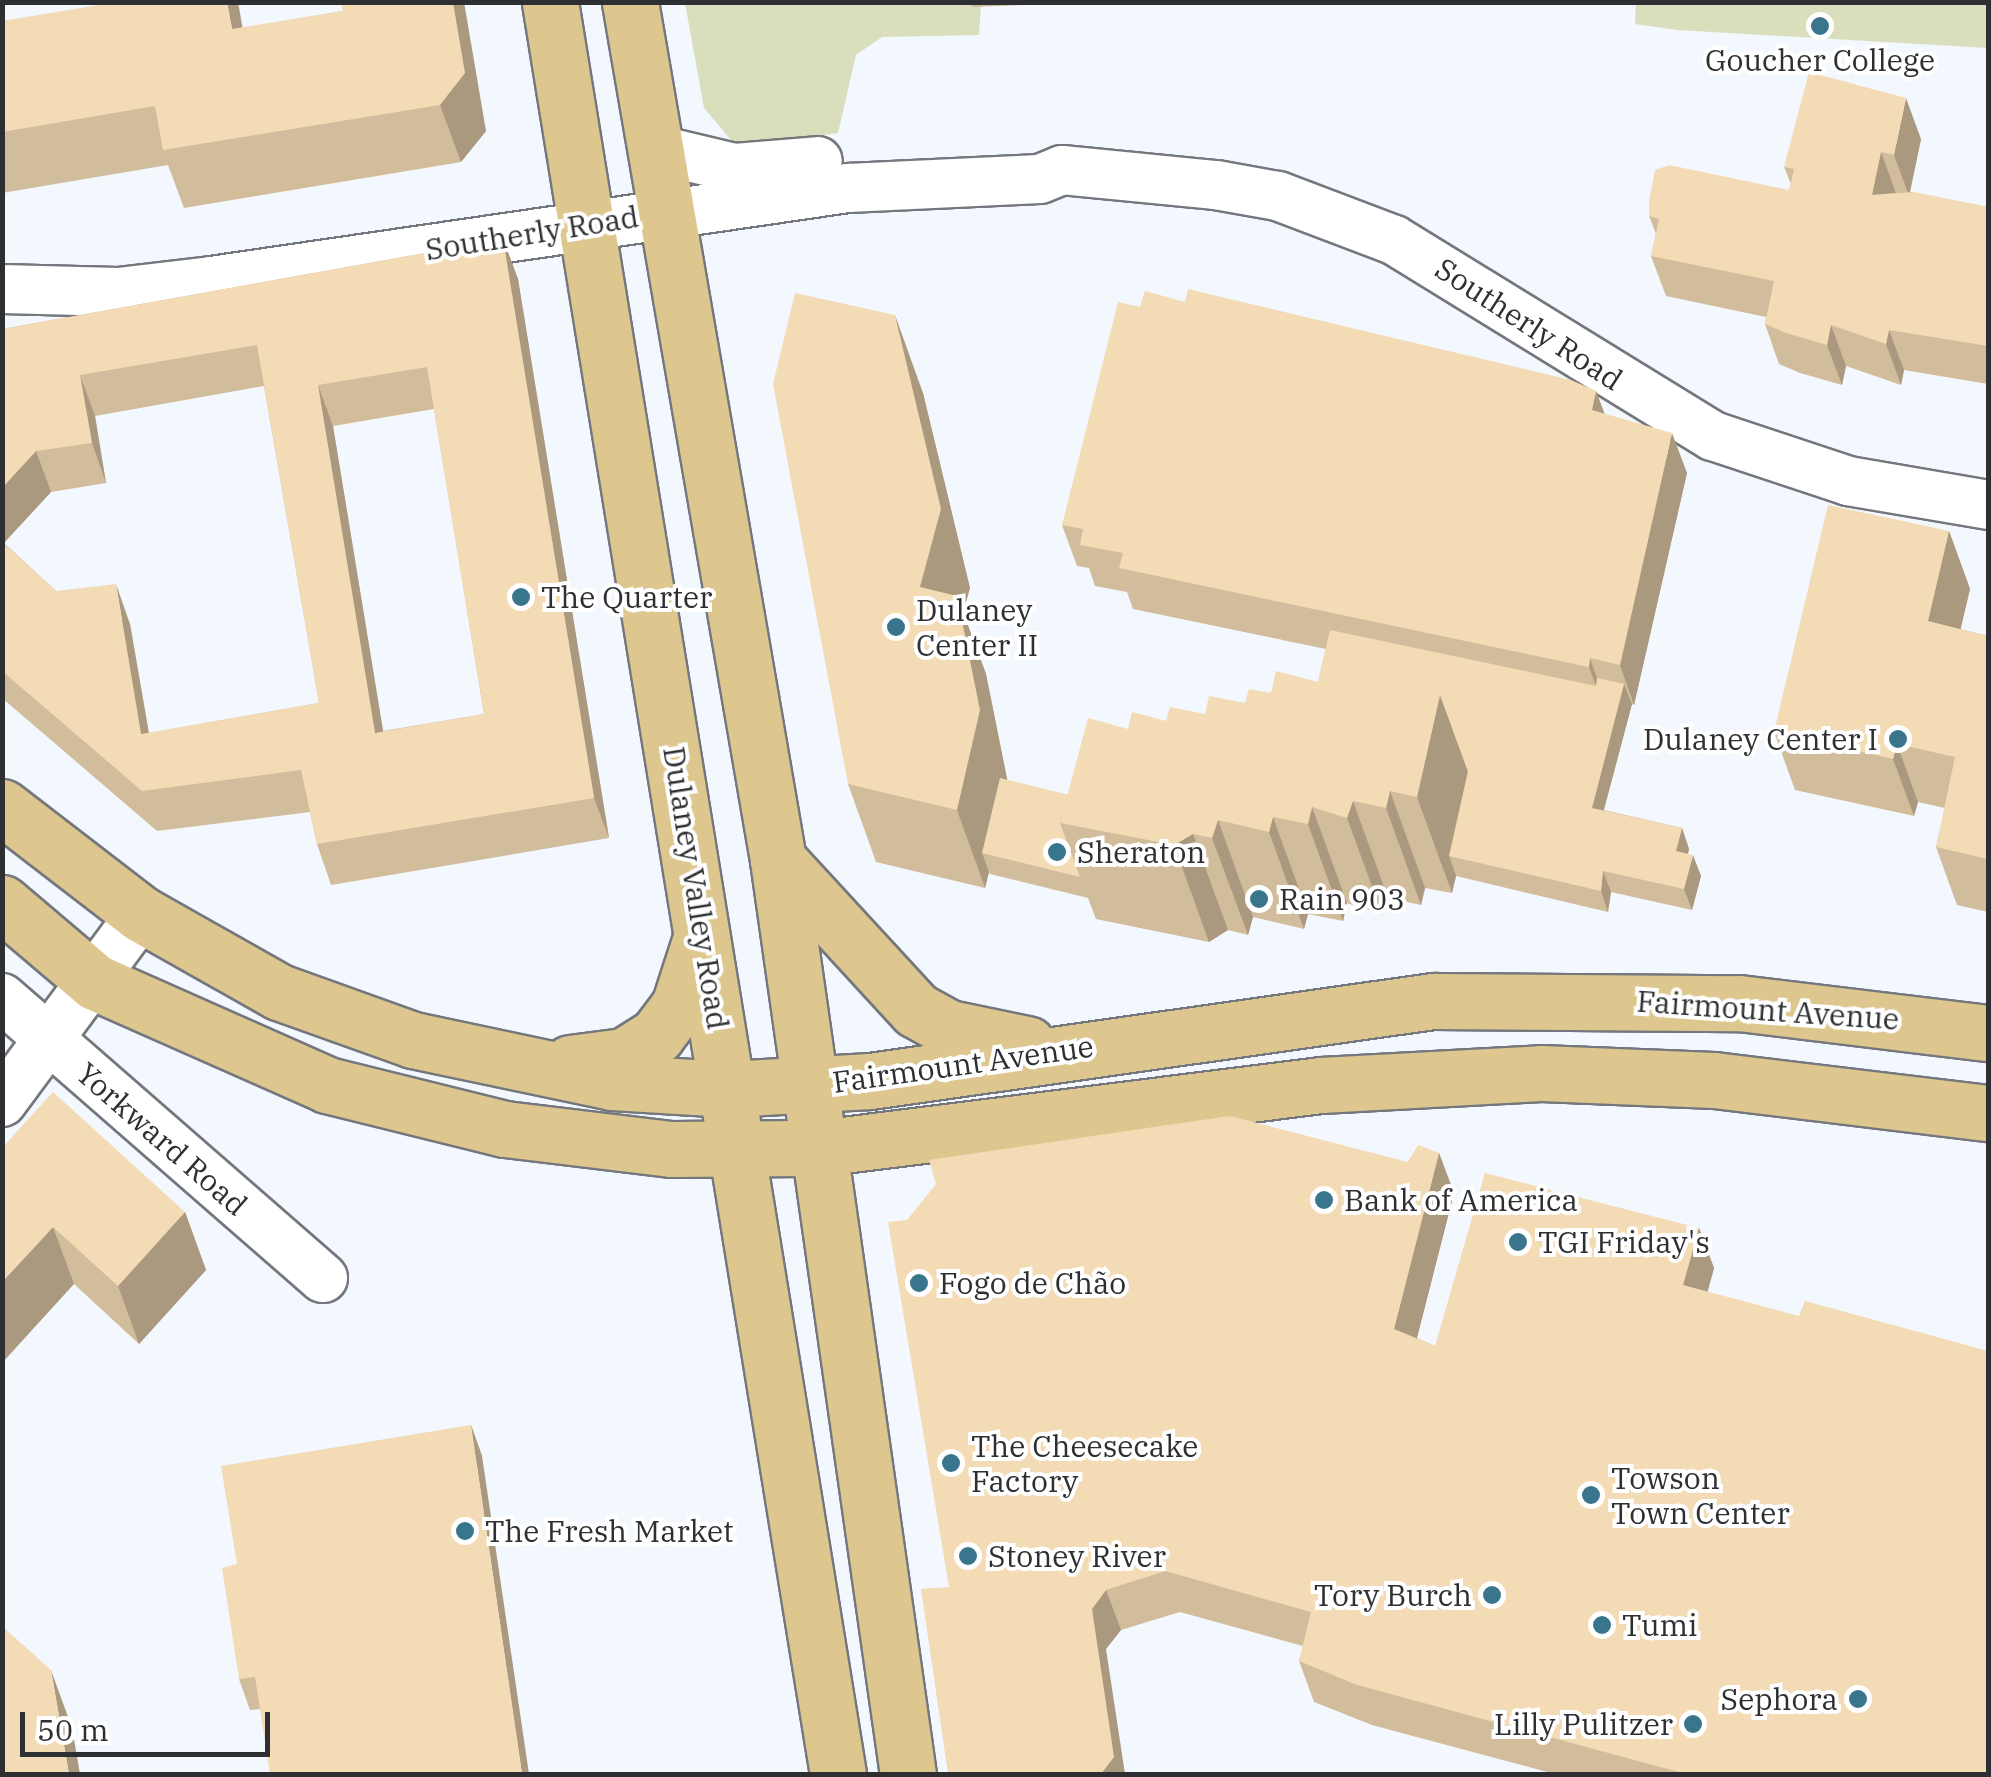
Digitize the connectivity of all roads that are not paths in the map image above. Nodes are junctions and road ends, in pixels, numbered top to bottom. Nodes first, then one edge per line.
1 (550, 2) edge
2 (630, 2) edge
3 (655, 149) junction
4 (1062, 170) junction
5 (667, 213) junction
6 (587, 225) junction
7 (2, 289) edge
8 (1988, 505) edge
9 (2, 806) edge
10 (778, 860) junction
11 (2, 903) edge
12 (140, 914) junction
13 (703, 934) junction
14 (96, 982) junction
15 (2, 998) edge
16 (1988, 1033) edge
17 (54, 1043) junction
18 (1060, 1051) junction
19 (524, 1068) junction
20 (810, 1084) junction
21 (728, 1089) junction
22 (2, 1102) edge
23 (1988, 1113) edge
24 (819, 1148) junction
25 (738, 1153) junction
26 (323, 1278) dead end
27 (838, 1774) edge
28 (908, 1774) edge

1 - 6 main road, Dulaney Valley Road
2 - 3 main road
3 - 4 street, Southerly Road
3 - 5 main road
4 - 5 street, Southerly Road
4 - 8 street, Southerly Road
5 - 6 street, Southerly Road
5 - 10 main road
6 - 7 street, Southerly Road
6 - 13 main road, Dulaney Valley Road
9 - 12 main road, Fairmount Avenue
10 - 18 main road
10 - 20 main road
11 - 14 main road
12 - 14 street
12 - 19 main road, Fairmount Avenue
13 - 19 main road
13 - 21 main road, Dulaney Valley Road
14 - 17 street
14 - 25 main road
15 - 17 street, Yorkward Road
16 - 18 main road, Fairmount Avenue
17 - 22 street
17 - 26 street, Yorkward Road
18 - 20 main road, Fairmount Avenue
19 - 21 main road, Fairmount Avenue
20 - 21 main road, Fairmount Avenue
20 - 24 main road
21 - 25 main road, Dulaney Valley Road
23 - 24 main road
24 - 25 main road
24 - 28 main road
25 - 27 main road, Dulaney Valley Road

